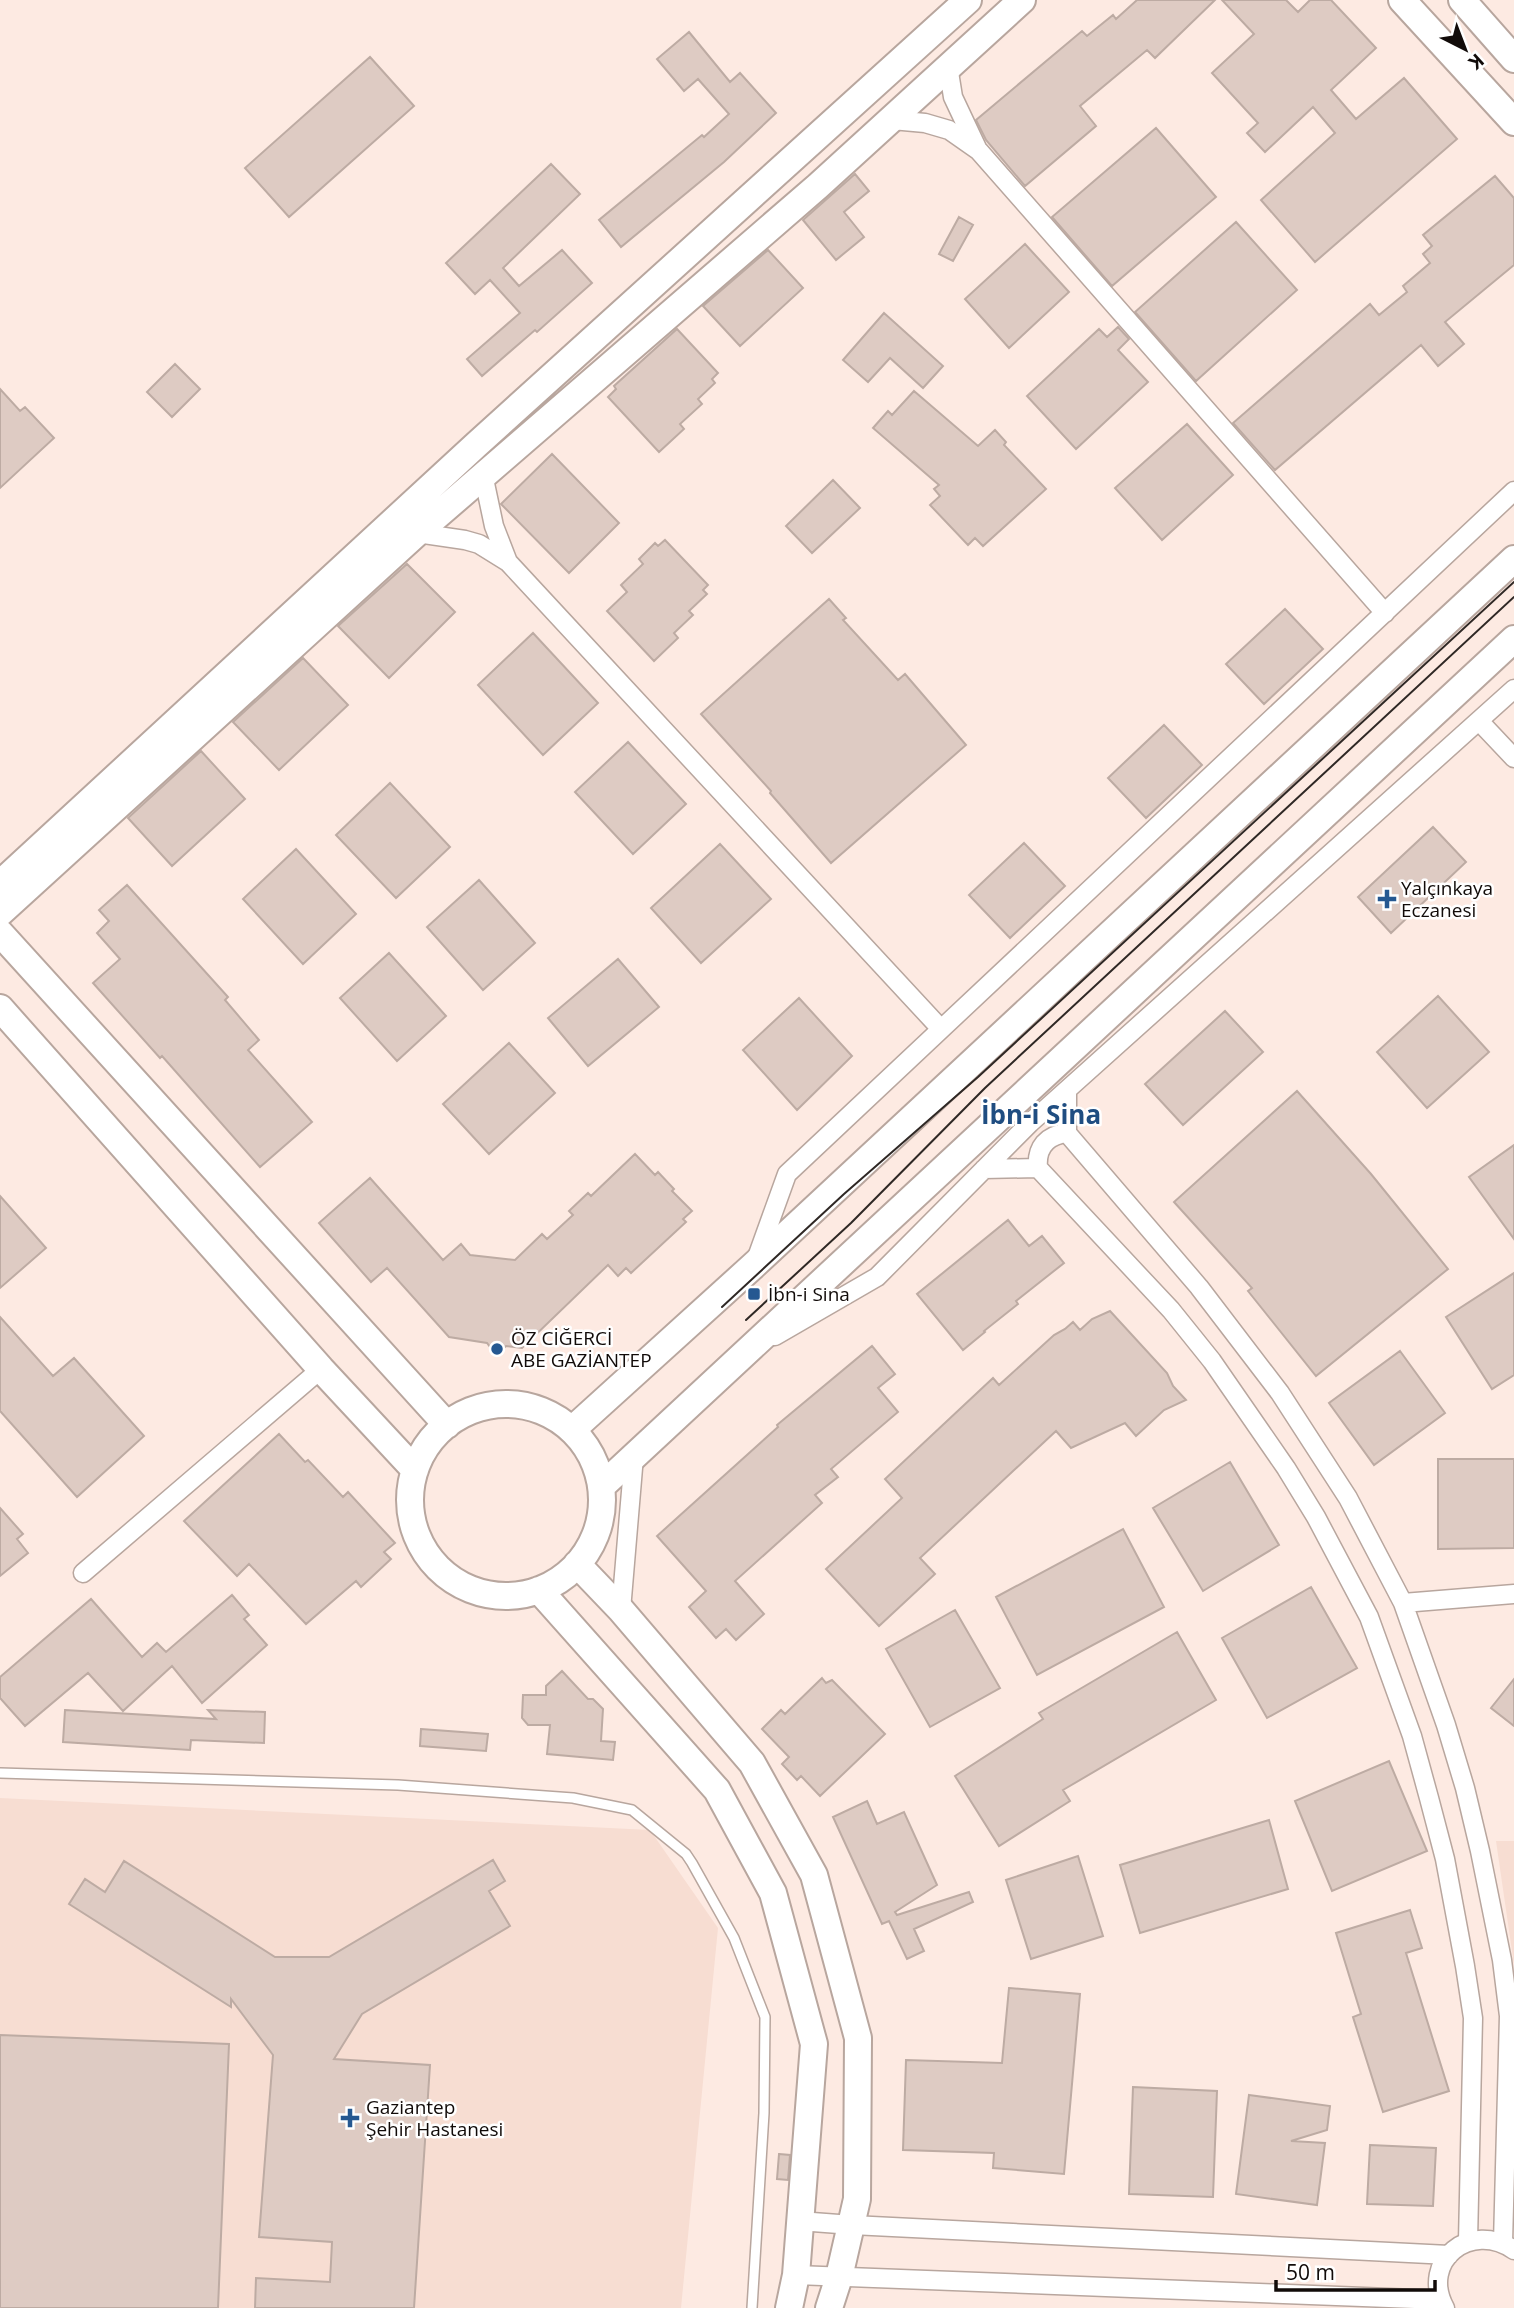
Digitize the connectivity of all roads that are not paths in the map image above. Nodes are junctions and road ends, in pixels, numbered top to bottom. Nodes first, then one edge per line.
1 (968, 0) edge
2 (1022, 0) edge
3 (1402, 0) edge
4 (1462, 0) edge
5 (1514, 58) edge
6 (948, 66) junction
7 (892, 120) junction
8 (1514, 122) edge
9 (979, 151) junction
10 (483, 474) junction
11 (1514, 491) edge
12 (417, 533) junction
13 (1514, 559) edge
14 (508, 562) junction
15 (1385, 613) junction
16 (1514, 639) edge
17 (1514, 689) edge
18 (1479, 722) junction
19 (1514, 758) edge
20 (0, 884) edge
21 (0, 913) edge
22 (0, 933) edge
23 (0, 1008) edge
24 (941, 1029) junction
25 (1068, 1090) junction
26 (1067, 1133) junction
27 (1038, 1168) junction
28 (984, 1169) junction
29 (754, 1265) junction
30 (742, 1355) junction
31 (321, 1369) junction
32 (447, 1425) junction
33 (573, 1429) junction
34 (634, 1456) junction
35 (415, 1470) junction
36 (602, 1486) junction
37 (577, 1564) junction
38 (83, 1573) dead end
39 (539, 1590) junction
40 (1514, 1594) edge
41 (1403, 1603) junction
42 (621, 1610) junction
43 (0, 1773) edge
44 (799, 2221) junction
45 (852, 2225) junction
46 (1468, 2241) junction
47 (1508, 2246) edge
48 (1449, 2255) junction
49 (796, 2276) junction
50 (839, 2277) junction
51 (1443, 2304) edge
52 (752, 2308) edge
53 (789, 2308) edge
54 (829, 2308) edge

1 - 20 street
2 - 6 street
3 - 8 street
4 - 5 street
6 - 7 street
6 - 9 street
7 - 9 street
7 - 10 street
9 - 15 street
10 - 12 street
10 - 14 street
11 - 15 street
12 - 14 street
12 - 21 street
13 - 29 street
14 - 24 street
15 - 24 street
16 - 30 street
17 - 18 street
18 - 19 street
18 - 25 street
22 - 32 street
23 - 31 street
24 - 29 street
25 - 26 street
25 - 28 street
26 - 27 street
26 - 41 street
27 - 28 street
27 - 46 street
28 - 30 street
29 - 33 street
30 - 34 street
31 - 35 street
31 - 38 street
32 - 33 street
32 - 35 street
33 - 36 street
34 - 36 street
34 - 42 street
35 - 39 street
36 - 37 street
37 - 39 street
37 - 42 street
39 - 44 street
40 - 41 street
41 - 47 street
42 - 45 street
43 - 52 lane
44 - 45 street
44 - 49 street
45 - 48 street
45 - 50 street
46 - 47 street
46 - 48 street
48 - 51 street
49 - 50 street
49 - 53 street
50 - 51 street
50 - 54 street

